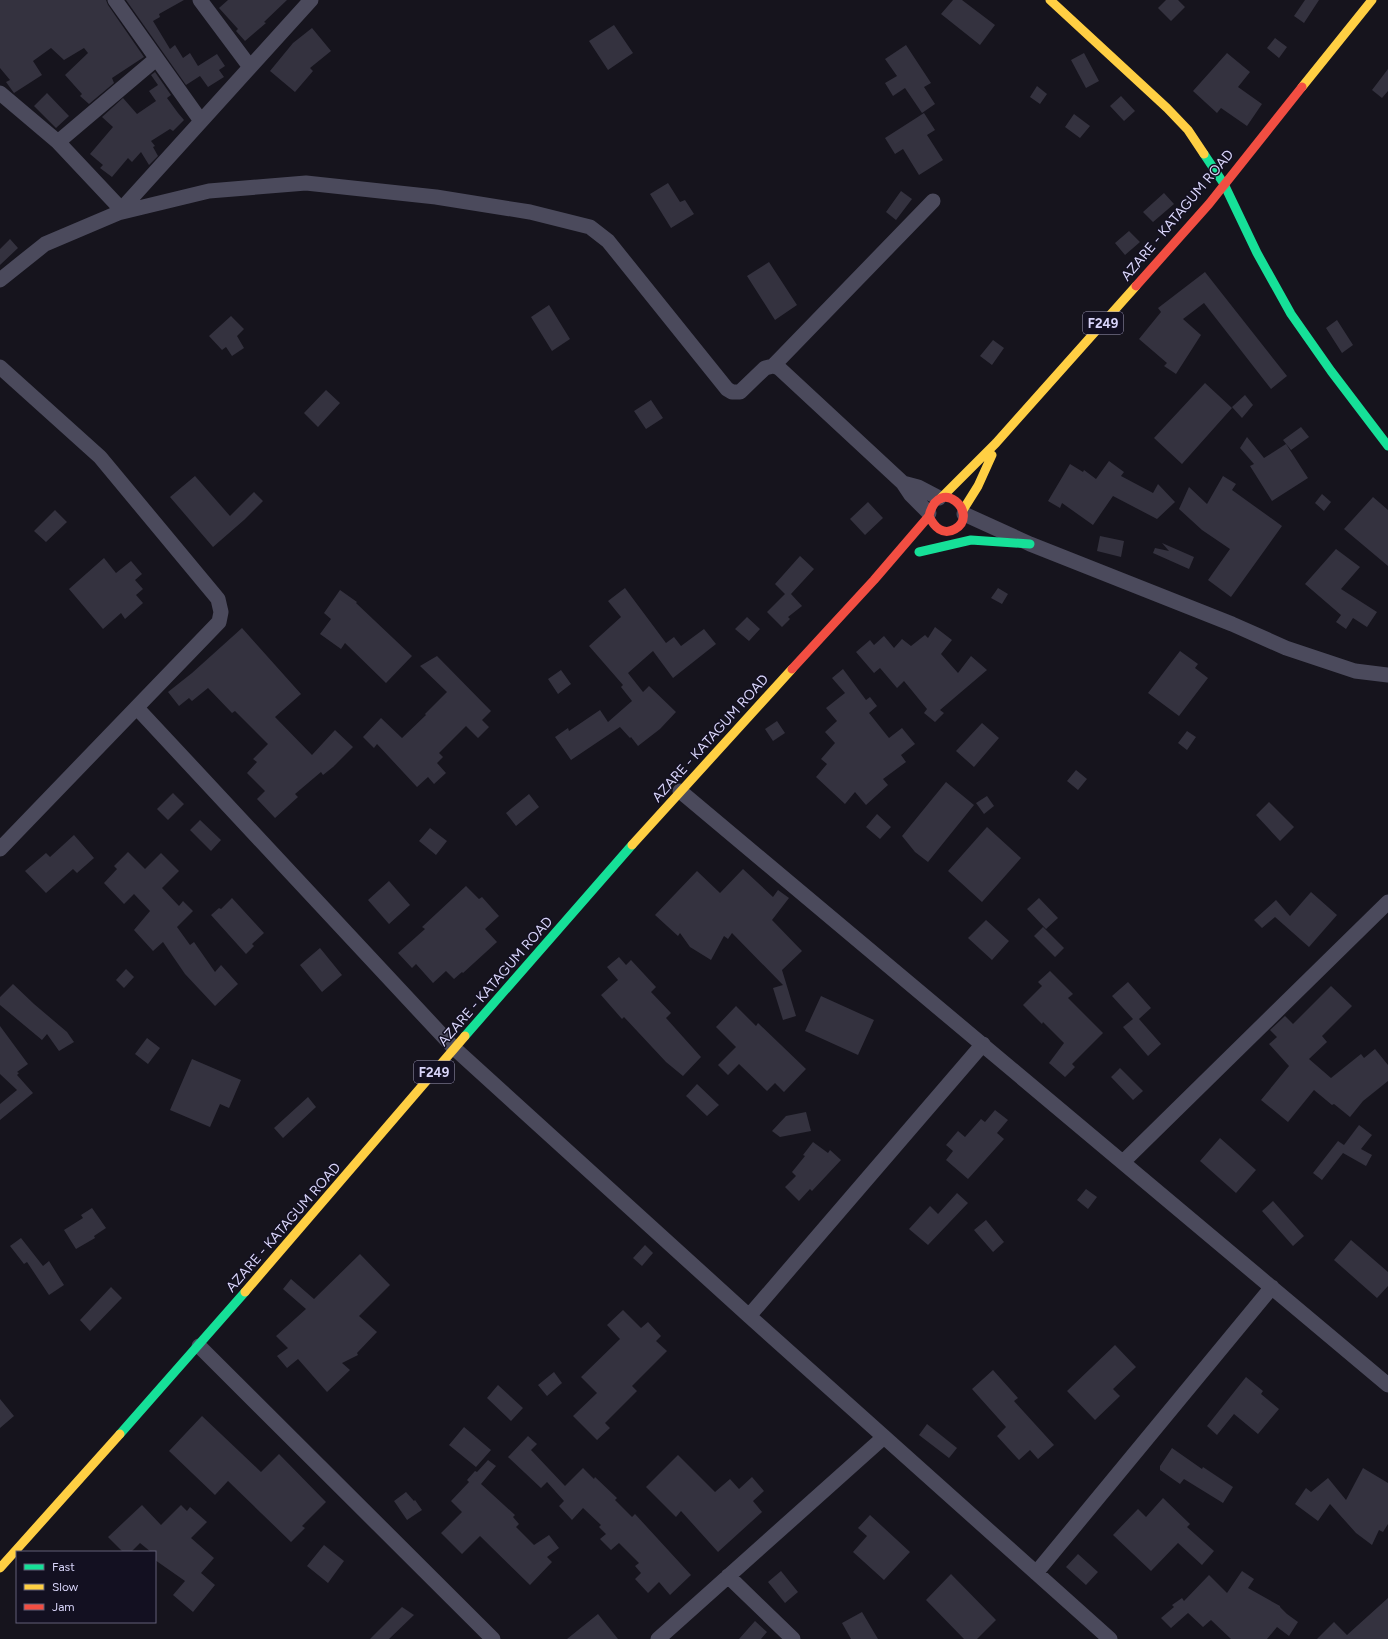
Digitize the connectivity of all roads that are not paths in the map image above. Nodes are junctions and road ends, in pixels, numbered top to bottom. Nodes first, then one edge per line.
1 (115, 0) edge
2 (200, 0) edge
3 (311, 0) edge
4 (1050, 0) edge
5 (1372, 0) edge
6 (156, 59) junction
7 (250, 67) junction
8 (0, 93) edge
9 (201, 121) junction
10 (58, 142) junction
11 (1224, 184) junction
12 (933, 201) dead end
13 (120, 211) junction
14 (0, 280) edge
15 (773, 366) junction
16 (0, 368) edge
17 (996, 443) junction
18 (1388, 446) edge
19 (903, 483) junction
20 (940, 498) junction
21 (964, 512) junction
22 (929, 514) junction
23 (945, 532) junction
24 (1030, 544) junction
25 (900, 564) dead end
26 (874, 580) junction
27 (1388, 675) edge
28 (136, 708) junction
29 (680, 791) junction
30 (0, 849) edge
31 (1388, 902) edge
32 (983, 1044) junction
33 (454, 1048) junction
34 (1123, 1162) junction
35 (1272, 1287) junction
36 (748, 1316) junction
37 (199, 1346) junction
38 (1388, 1384) edge
39 (884, 1437) junction
40 (0, 1568) edge
41 (1036, 1573) junction
42 (728, 1576) junction
43 (493, 1639) edge
44 (658, 1639) edge
45 (793, 1639) edge
46 (1110, 1639) edge

1 - 6 street
2 - 7 street
3 - 7 street
4 - 11 main road
5 - 11 main road, AZARE - KATAGUM ROAD / F249
6 - 9 street
6 - 10 street
7 - 9 street
8 - 10 street
9 - 13 street
10 - 13 street
11 - 17 main road, AZARE - KATAGUM ROAD / F249
11 - 18 main road
12 - 15 street
13 - 14 street
13 - 15 street
15 - 19 street
16 - 28 street
17 - 20 main road, AZARE - KATAGUM ROAD / F249
17 - 21 main road, AZARE - KATAGUM ROAD / F249
19 - 20 street
19 - 22 street
20 - 21 main road
20 - 22 main road, AZARE - KATAGUM ROAD / F249
21 - 23 main road, AZARE - KATAGUM ROAD / F249
21 - 24 street
22 - 23 main road
22 - 26 main road, AZARE - KATAGUM ROAD / F249
23 - 24 main road, AZARE - KATAGUM ROAD / F249
24 - 27 street
25 - 26 main road, AZARE - KATAGUM ROAD / F249
26 - 29 main road, AZARE - KATAGUM ROAD / F249
28 - 30 street
28 - 33 street
29 - 32 street
29 - 33 main road, AZARE - KATAGUM ROAD / F249
31 - 34 street
32 - 34 street
32 - 36 street
33 - 36 street
33 - 37 main road, AZARE - KATAGUM ROAD / F249
34 - 35 street
35 - 38 street
35 - 41 street
36 - 39 street
37 - 40 main road, AZARE - KATAGUM ROAD / F249
37 - 43 street
39 - 41 street
39 - 42 street
41 - 46 street
42 - 44 street
42 - 45 street

